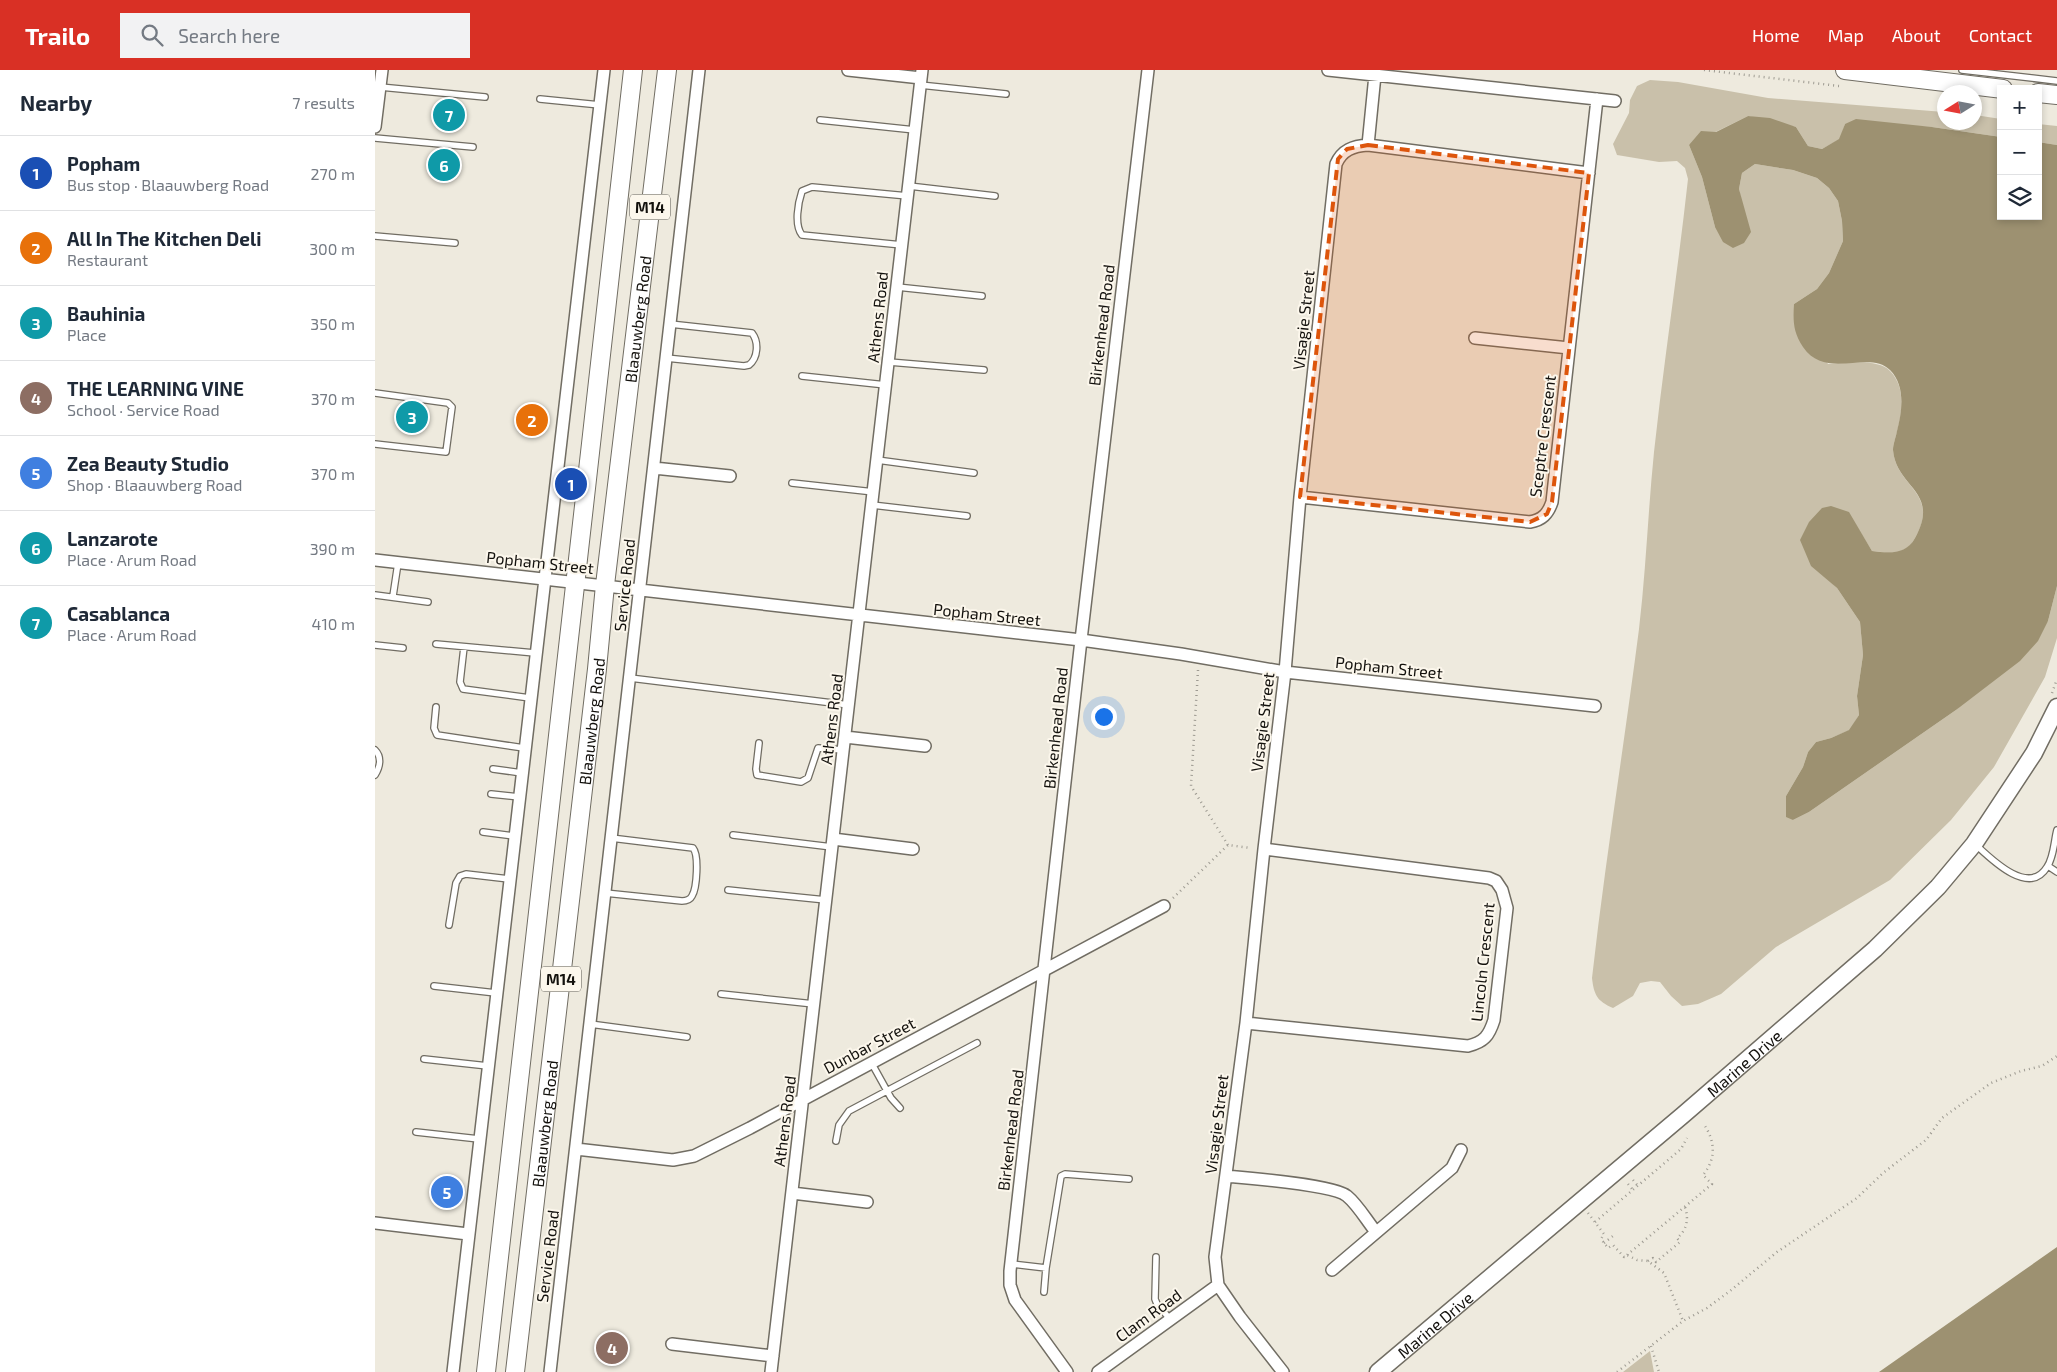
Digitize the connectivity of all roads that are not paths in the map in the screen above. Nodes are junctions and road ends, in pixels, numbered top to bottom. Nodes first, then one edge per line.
1 (381, 70) edge
2 (604, 70) edge
3 (633, 70) edge
4 (667, 70) edge
5 (699, 70) edge
6 (848, 70) edge
7 (1148, 70) edge
8 (1328, 70) edge
9 (1962, 70) edge
10 (1375, 75) junction
11 (921, 78) edge
12 (1846, 78) edge
13 (2057, 80) edge
14 (380, 87) junction
15 (1997, 89) edge
16 (2042, 93) edge
17 (1006, 94) dead end
18 (2057, 95) edge
19 (485, 97) dead end
20 (540, 99) dead end
21 (1597, 99) junction
22 (1615, 100) dead end
23 (600, 105) junction
24 (820, 120) dead end
25 (375, 127) edge
26 (915, 130) junction
27 (375, 138) edge
28 (1368, 145) junction
29 (473, 147) dead end
30 (1589, 173) junction
31 (908, 191) junction
32 (995, 196) dead end
33 (375, 236) edge
34 (455, 243) dead end
35 (902, 245) junction
36 (897, 287) junction
37 (983, 296) dead end
38 (670, 324) junction
39 (1475, 338) dead end
40 (1569, 348) junction
41 (666, 358) junction
42 (889, 362) junction
43 (984, 370) dead end
44 (802, 376) dead end
45 (886, 385) junction
46 (375, 393) edge
47 (375, 444) edge
48 (877, 460) junction
49 (653, 468) junction
50 (974, 472) dead end
51 (730, 476) dead end
52 (792, 483) dead end
53 (874, 492) junction
54 (1300, 497) junction
55 (872, 506) junction
56 (967, 516) dead end
57 (375, 560) edge
58 (398, 563) junction
59 (544, 579) junction
60 (575, 583) junction
61 (605, 585) junction
62 (640, 590) junction
63 (375, 595) edge
64 (393, 596) junction
65 (428, 602) dead end
66 (859, 616) junction
67 (1081, 640) junction
68 (436, 644) dead end
69 (375, 645) edge
70 (464, 647) junction
71 (403, 648) dead end
72 (535, 653) junction
73 (1285, 672) junction
74 (630, 678) junction
75 (530, 698) junction
76 (2053, 703) edge
77 (849, 705) junction
78 (1595, 706) dead end
79 (436, 707) dead end
80 (845, 737) junction
81 (759, 743) dead end
82 (925, 746) dead end
83 (524, 748) junction
84 (375, 750) edge
85 (844, 750) junction
86 (493, 769) dead end
87 (522, 773) junction
88 (375, 775) edge
89 (491, 794) dead end
90 (519, 797) junction
91 (2057, 830) edge
92 (483, 832) dead end
93 (733, 835) dead end
94 (514, 836) junction
95 (611, 838) junction
96 (833, 843) junction
97 (1974, 844) junction
98 (913, 849) dead end
99 (1264, 849) junction
100 (2049, 866) junction
101 (2057, 872) edge
102 (509, 879) junction
103 (728, 890) dead end
104 (605, 893) junction
105 (826, 900) junction
106 (1165, 906) road end
107 (449, 925) dead end
108 (1044, 970) junction
109 (434, 986) dead end
110 (496, 993) junction
111 (721, 994) dead end
112 (814, 1004) junction
113 (1246, 1023) junction
114 (590, 1024) junction
115 (687, 1037) dead end
116 (977, 1043) dead end
117 (424, 1059) dead end
118 (871, 1062) junction
119 (488, 1066) junction
120 (886, 1090) junction
121 (803, 1099) junction
122 (900, 1108) dead end
123 (416, 1132) dead end
124 (479, 1139) junction
125 (836, 1141) dead end
126 (576, 1148) junction
127 (1461, 1150) dead end
128 (1226, 1176) junction
129 (1129, 1180) dead end
130 (792, 1193) junction
131 (867, 1202) dead end
132 (375, 1222) edge
133 (1376, 1232) junction
134 (468, 1234) junction
135 (1156, 1257) dead end
136 (1011, 1264) junction
137 (1046, 1268) junction
138 (1332, 1270) dead end
139 (1218, 1285) junction
140 (1044, 1292) dead end
141 (1170, 1319) junction
142 (672, 1344) dead end
143 (773, 1356) junction
144 (453, 1372) edge
145 (486, 1372) edge
146 (515, 1372) edge
147 (550, 1372) edge
148 (771, 1372) edge
149 (1067, 1372) edge
150 (1098, 1372) edge
151 (1283, 1372) edge
152 (1378, 1372) edge

1 - 14 street
2 - 23 street
3 - 60 main road, Blaauwberg Road / M14
4 - 61 main road, Blaauwberg Road / M14
5 - 38 street, Service Road
6 - 11 street
7 - 67 street, Birkenhead Road
8 - 10 street
9 - 13 lane
10 - 21 street
10 - 28 street
11 - 17 lane
11 - 26 street, Athens Road
12 - 15 main road
14 - 19 lane
14 - 25 street
16 - 18 main road
20 - 23 lane
21 - 22 street
21 - 30 street, Sceptre Crescent
23 - 59 street
24 - 26 lane
26 - 31 street, Athens Road
27 - 29 lane
28 - 30 street
28 - 54 street, Visagie Street
30 - 40 street, Sceptre Crescent
31 - 32 lane
31 - 35 street, Athens Road
31 - 35 lane
33 - 34 lane
35 - 36 street, Athens Road
36 - 37 lane
36 - 42 street, Athens Road
38 - 41 street, Service Road
38 - 41 lane
39 - 40 street
40 - 54 street, Sceptre Crescent
41 - 49 street, Service Road
42 - 43 lane
42 - 45 street, Athens Road
44 - 45 lane
45 - 48 street, Athens Road
46 - 47 lane
48 - 50 lane
48 - 53 street, Athens Road
49 - 51 street
49 - 62 street, Service Road
52 - 53 lane
53 - 55 street, Athens Road
54 - 73 street, Visagie Street
55 - 56 lane
55 - 66 street, Athens Road
57 - 58 street, Popham Street
58 - 59 street, Popham Street
58 - 64 lane
59 - 60 street, Popham Street
59 - 72 street
60 - 61 street, Popham Street
60 - 145 main road, Blaauwberg Road / M14
61 - 62 street, Popham Street
61 - 146 main road, Blaauwberg Road / M14
62 - 66 street, Popham Street
62 - 74 street, Service Road
63 - 64 lane
64 - 65 lane
66 - 67 street, Popham Street
66 - 77 street, Athens Road
67 - 73 street, Popham Street
67 - 108 street, Birkenhead Road
68 - 70 lane
69 - 71 lane
70 - 72 lane
70 - 75 lane
72 - 75 street
73 - 78 street, Popham Street
73 - 99 street, Visagie Street
74 - 77 lane
74 - 95 street, Service Road
75 - 83 street
76 - 97 main road, Marine Drive
77 - 80 street, Athens Road
79 - 83 lane
80 - 82 street
80 - 85 street, Athens Road
81 - 85 lane
83 - 87 street
84 - 88 lane
85 - 96 street, Athens Road
86 - 87 lane
87 - 90 street
89 - 90 lane
90 - 94 street
91 - 100 lane
92 - 94 lane
93 - 96 lane
94 - 102 street
95 - 104 street, Service Road
95 - 104 lane
96 - 98 street
96 - 105 street, Athens Road
97 - 100 lane
97 - 152 main road, Marine Drive
99 - 113 street, Visagie Street
99 - 113 street, Lincoln Crescent
100 - 101 lane
102 - 107 lane
102 - 110 street
103 - 105 lane
104 - 114 street, Service Road
105 - 112 street, Athens Road
106 - 108 street, Dunbar Street
108 - 118 street, Dunbar Street
108 - 136 street, Birkenhead Road
109 - 110 lane
110 - 119 street
111 - 112 lane
112 - 121 street, Athens Road
113 - 128 street, Visagie Street
114 - 115 lane
114 - 126 street, Service Road
116 - 120 lane
117 - 119 lane
118 - 120 lane
118 - 121 street, Dunbar Street
119 - 124 street
120 - 122 lane
120 - 125 lane
121 - 126 street, Dunbar Street
121 - 130 street, Athens Road
123 - 124 lane
124 - 134 street
126 - 147 street, Service Road
127 - 133 street
128 - 133 street
128 - 139 street, Visagie Street
129 - 137 lane
130 - 131 street
130 - 143 street, Athens Road
132 - 134 street
133 - 138 street
134 - 144 street
135 - 141 lane
136 - 137 lane
136 - 149 street, Birkenhead Road
137 - 140 lane
139 - 141 street, Clam Road
139 - 151 street, Visagie Street
141 - 150 street, Clam Road
142 - 143 street
143 - 148 street, Athens Road

